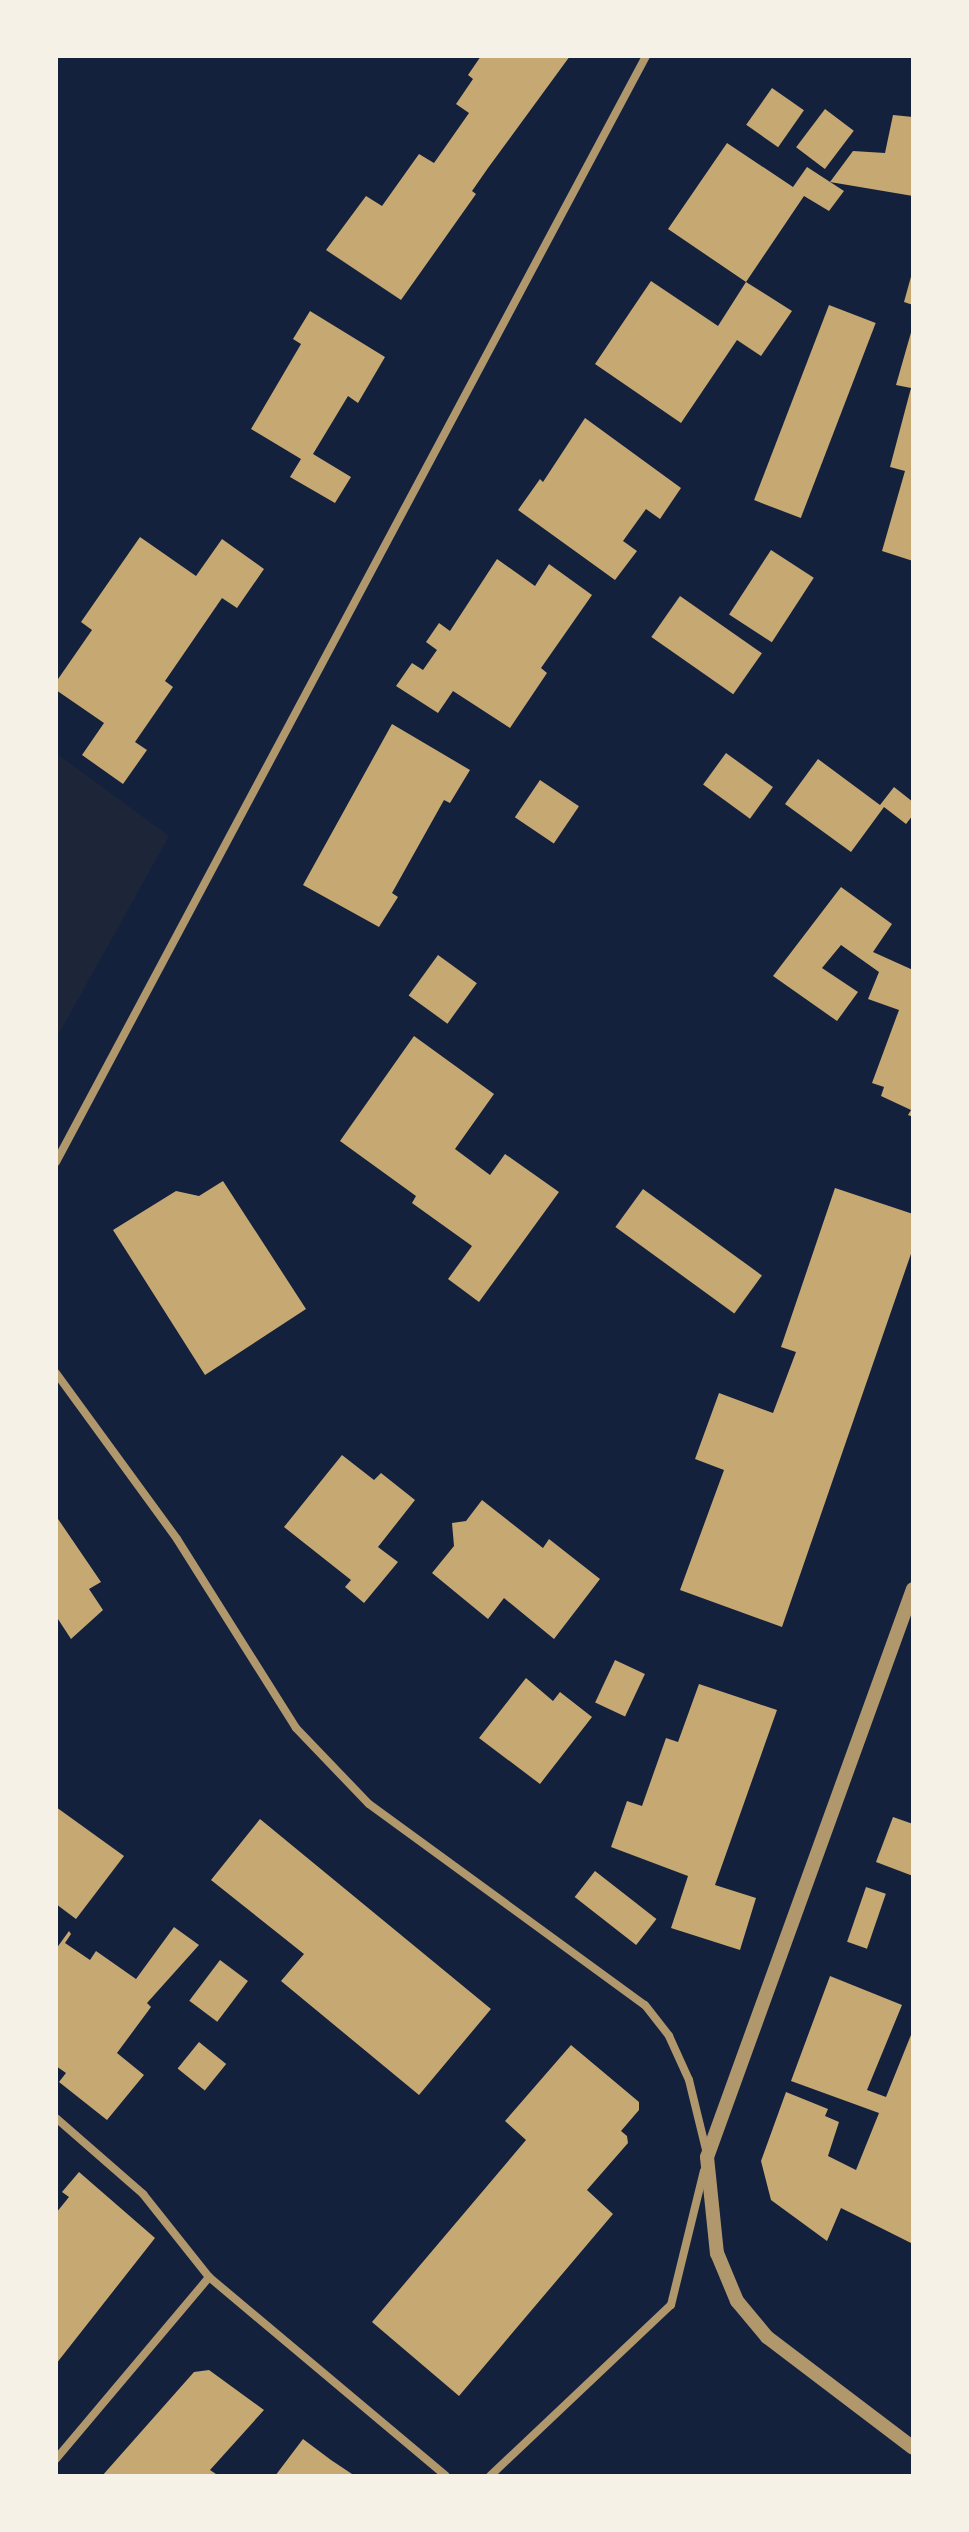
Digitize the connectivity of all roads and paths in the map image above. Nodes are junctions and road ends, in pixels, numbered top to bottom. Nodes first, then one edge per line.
1 (646, 56) edge
2 (56, 1162) edge
3 (56, 1373) edge
4 (913, 1589) edge
5 (56, 2118) edge
6 (707, 2157) junction
7 (209, 2277) junction
8 (913, 2448) edge
9 (56, 2459) edge
10 (446, 2476) edge
11 (490, 2476) edge

1 - 2 street
3 - 6 street
4 - 6 street
5 - 7 street
6 - 8 street
6 - 11 street
7 - 9 street
7 - 10 street

